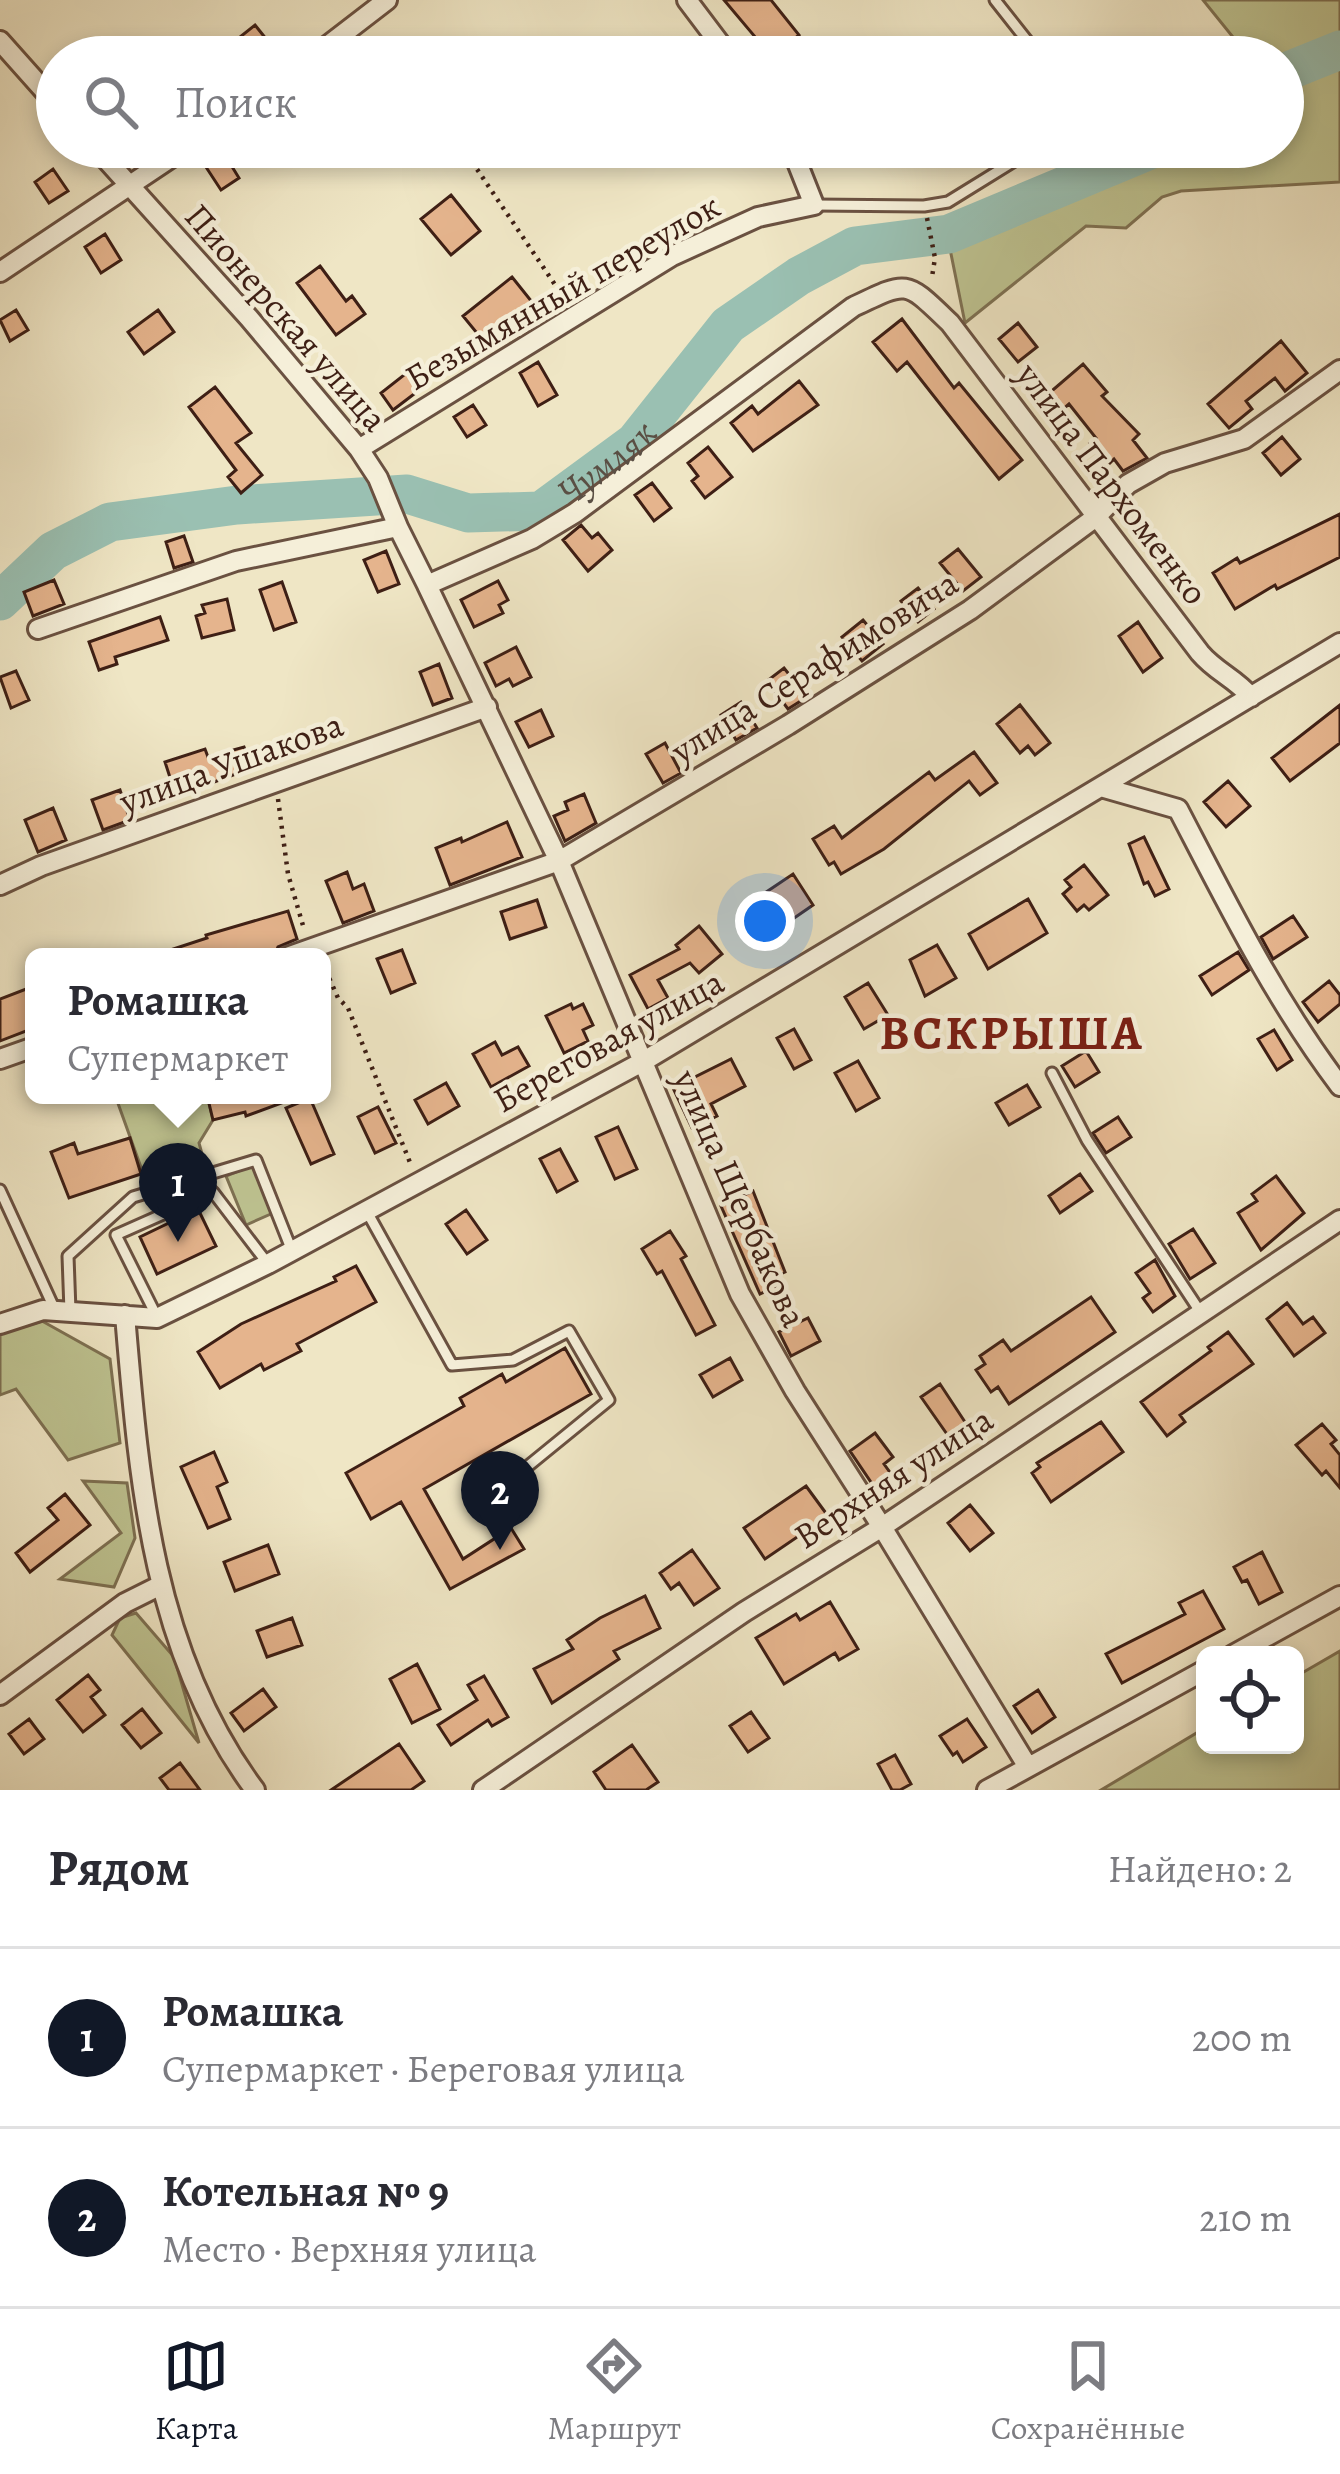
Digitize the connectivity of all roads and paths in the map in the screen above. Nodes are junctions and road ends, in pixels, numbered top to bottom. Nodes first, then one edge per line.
1 (387, 0) edge
2 (686, 0) edge
3 (995, 0) edge
4 (340, 36) edge
5 (714, 36) edge
6 (1023, 36) edge
7 (0, 41) edge
8 (36, 81) edge
9 (114, 168) edge
10 (155, 168) edge
11 (476, 168) edge
12 (799, 168) edge
13 (1003, 168) edge
14 (129, 185) junction
15 (814, 205) junction
16 (930, 228) dead end
17 (935, 258) dead end
18 (0, 272) edge
19 (576, 315) junction
20 (1340, 370) edge
21 (359, 449) junction
22 (1096, 517) junction
23 (398, 527) junction
24 (427, 585) junction
25 (38, 629) dead end
26 (1340, 643) edge
27 (1251, 697) junction
28 (487, 707) junction
29 (276, 782) junction
30 (1101, 787) junction
31 (559, 860) junction
32 (0, 885) edge
33 (313, 948) edge
34 (331, 950) edge
35 (331, 985) edge
36 (644, 1061) junction
37 (1052, 1073) dead end
38 (1340, 1086) edge
39 (417, 1182) junction
40 (0, 1190) edge
41 (366, 1210) junction
42 (1340, 1220) edge
43 (292, 1251) junction
44 (268, 1264) junction
45 (63, 1311) junction
46 (1201, 1313) junction
47 (125, 1315) junction
48 (157, 1318) junction
49 (0, 1324) edge
50 (506, 1484) dead end
51 (883, 1527) junction
52 (159, 1586) junction
53 (1340, 1596) edge
54 (1249, 1646) edge
55 (1196, 1675) edge
56 (0, 1695) edge
57 (1028, 1767) junction
58 (255, 1790) edge
59 (482, 1790) edge
60 (986, 1790) edge

1 - 4 street
2 - 5 street
3 - 6 lane
7 - 8 street
9 - 14 street, Пионерская улица
10 - 14 street
11 - 19 path
12 - 15 street
13 - 15 lane
14 - 18 street
14 - 21 street, Пионерская улица
15 - 19 street, Безымянный переулок
16 - 17 path
19 - 21 street, Безымянный переулок
20 - 22 street, улица Серафимовича
21 - 23 street, Пионерская улица
22 - 24 street, улица Пархоменко
22 - 27 street, улица Пархоменко
22 - 31 street, улица Серафимовича
23 - 24 street, улица Щербакова
23 - 25 street
24 - 28 street, улица Щербакова
26 - 27 street, Береговая улица
27 - 30 street, Береговая улица
28 - 29 street, улица Ушакова
28 - 31 street, улица Щербакова
29 - 32 street, улица Ушакова
29 - 33 path
30 - 36 street, Береговая улица
30 - 38 street
31 - 34 street, улица Серафимовича
31 - 36 street, улица Щербакова
35 - 39 path
36 - 39 street, Береговая улица
36 - 51 street, улица Щербакова
37 - 46 lane
39 - 41 street, Береговая улица
40 - 45 lane
41 - 43 street, Береговая улица
41 - 50 lane
42 - 46 street, Верхняя улица
43 - 44 street, Береговая улица
43 - 45 lane
44 - 48 street, Береговая улица
44 - 48 lane
45 - 47 street
45 - 49 street
46 - 51 street, Верхняя улица
47 - 48 street
47 - 52 street
51 - 57 street, улица Щербакова
51 - 59 street, Верхняя улица
52 - 56 street
52 - 58 street
53 - 54 street
55 - 57 street
57 - 60 street

